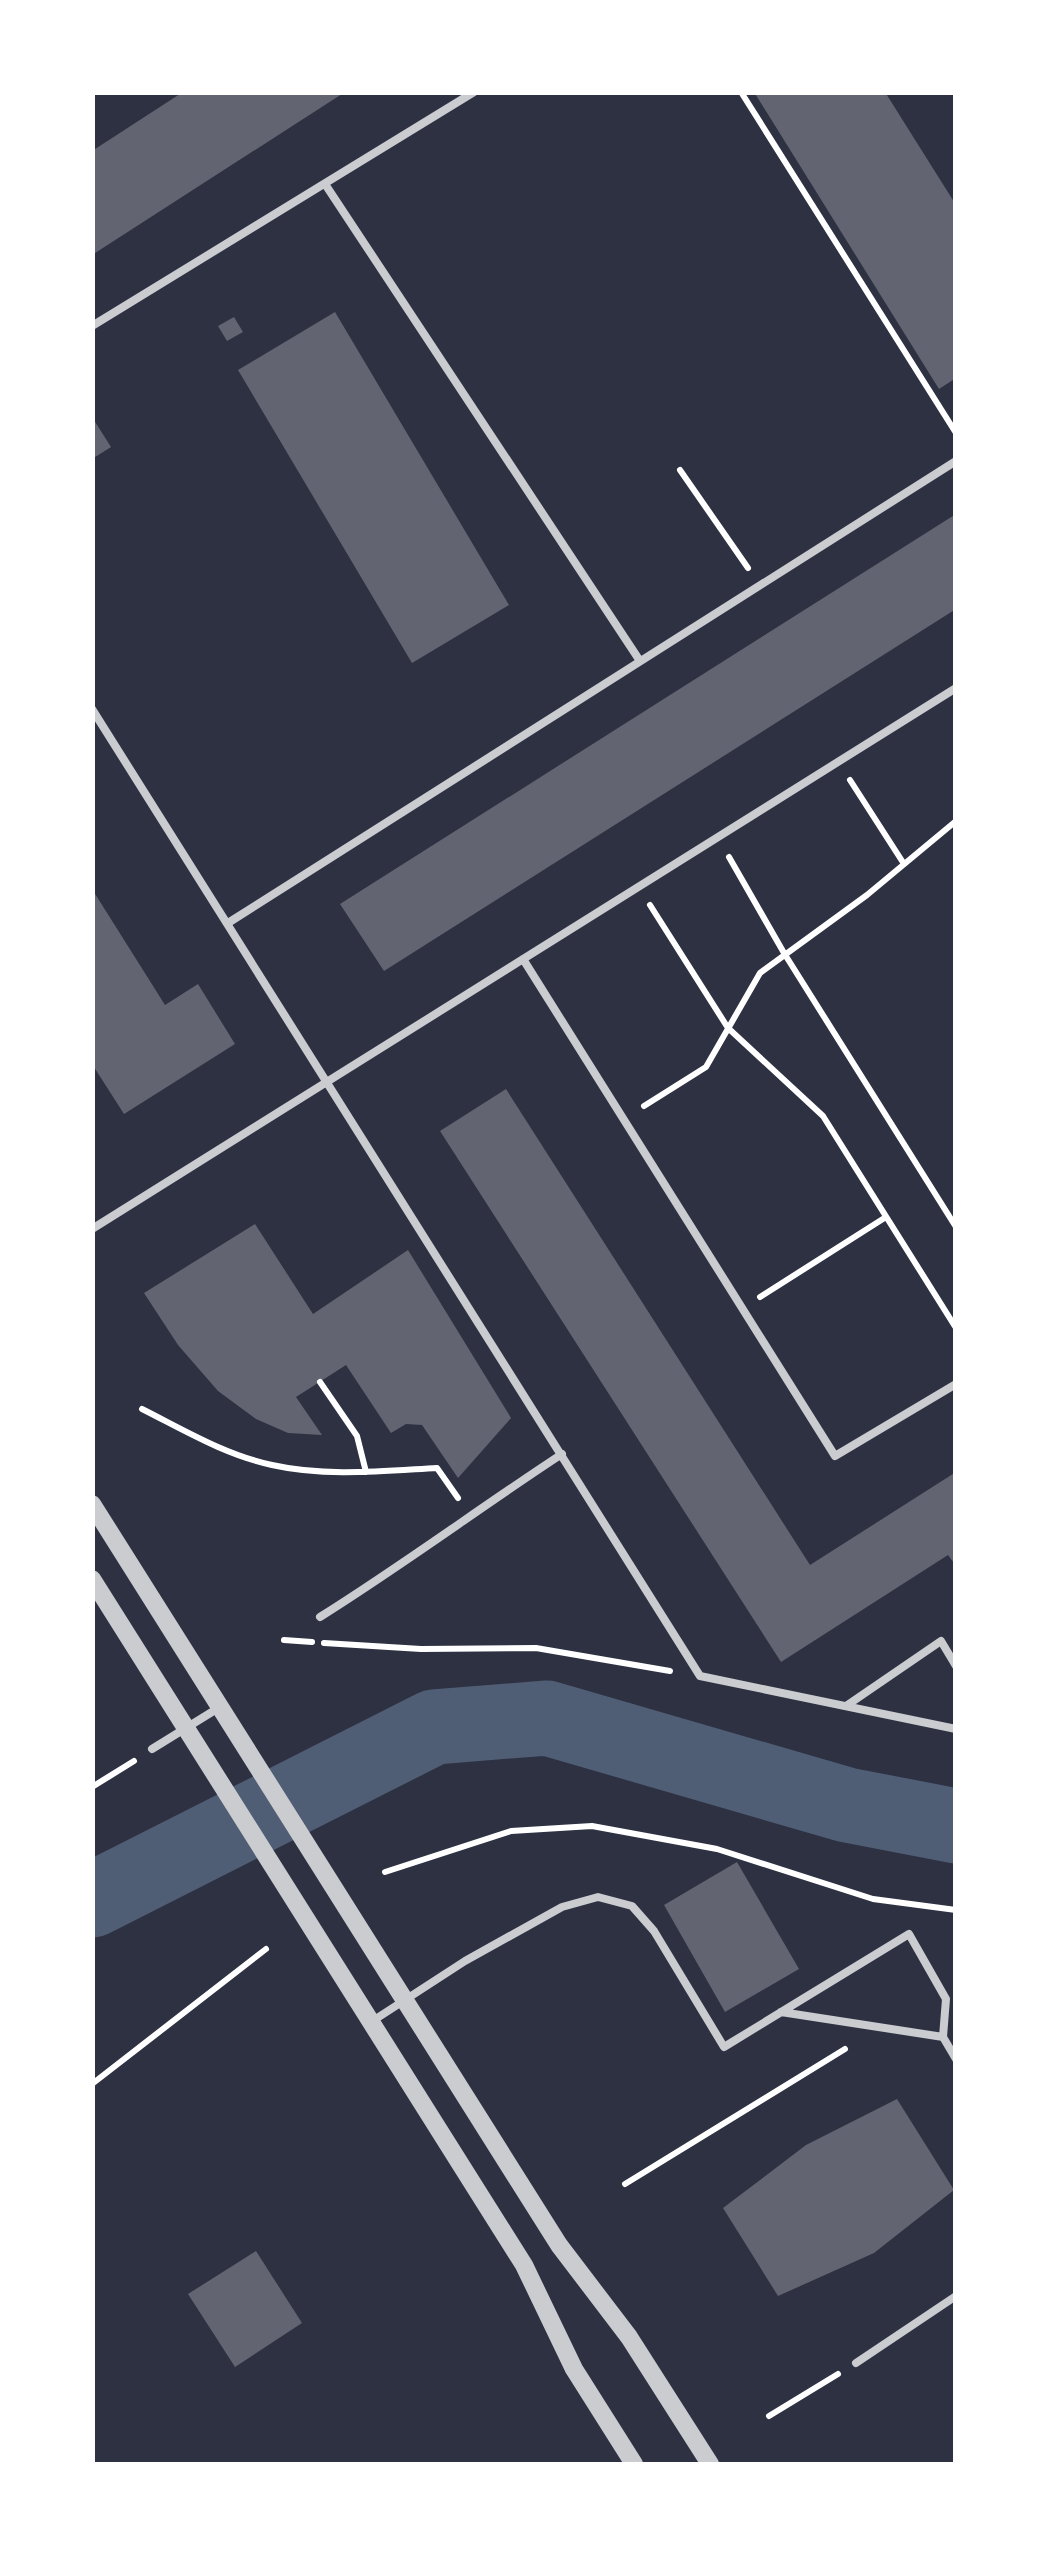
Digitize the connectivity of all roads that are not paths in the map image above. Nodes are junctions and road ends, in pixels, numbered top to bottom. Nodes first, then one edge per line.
1 (474, 92) edge
2 (324, 184) junction
3 (92, 326) edge
4 (956, 461) edge
5 (640, 661) junction
6 (956, 688) edge
7 (92, 708) edge
8 (228, 923) junction
9 (523, 959) junction
10 (328, 1081) junction
11 (92, 1228) edge
12 (956, 1384) edge
13 (562, 1454) junction
14 (92, 1504) edge
15 (92, 1579) edge
16 (320, 1617) dead end
17 (956, 1666) edge
18 (846, 1706) junction
19 (220, 1707) junction
20 (186, 1728) junction
21 (956, 1729) edge
22 (152, 1749) road end
23 (406, 2001) junction
24 (781, 2012) junction
25 (371, 2022) junction
26 (943, 2037) junction
27 (956, 2059) edge
28 (956, 2296) edge
29 (856, 2363) road end
30 (634, 2464) edge
31 (710, 2464) edge

1 - 2 lane
2 - 3 lane
2 - 5 lane
4 - 5 lane
5 - 8 lane
6 - 9 lane
7 - 8 lane
8 - 10 lane
9 - 10 lane
9 - 12 lane
10 - 11 lane
10 - 13 lane
13 - 16 lane
13 - 18 lane
14 - 19 street
15 - 20 street
17 - 18 lane
18 - 21 lane
19 - 20 lane
19 - 23 street
20 - 22 lane
20 - 25 street
23 - 24 lane
23 - 25 lane
23 - 31 street
24 - 26 lane
24 - 26 lane
25 - 30 street
26 - 27 lane
28 - 29 lane

